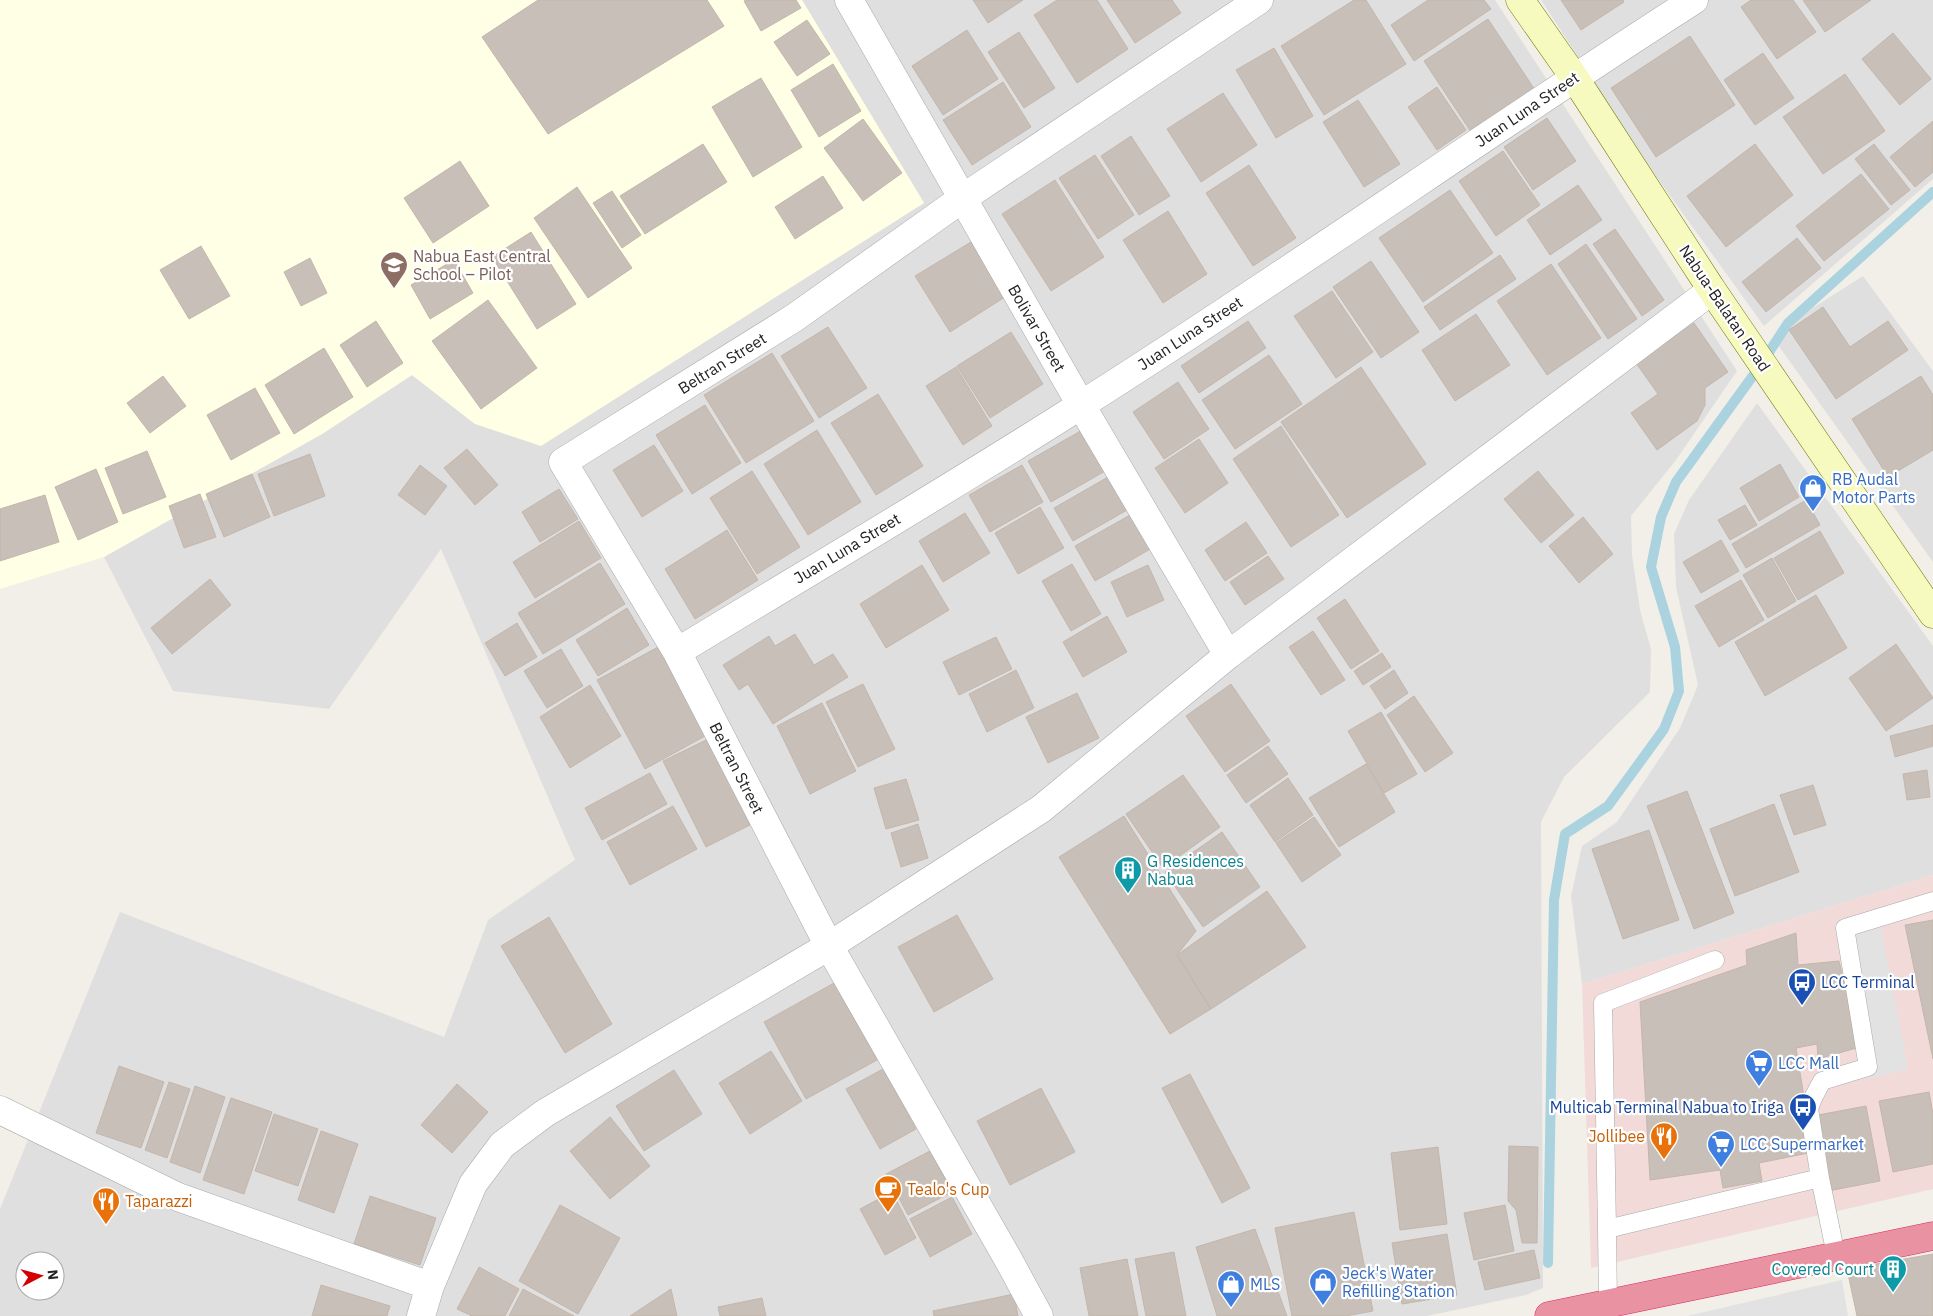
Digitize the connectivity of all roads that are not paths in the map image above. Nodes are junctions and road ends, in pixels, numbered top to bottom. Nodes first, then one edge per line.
1 (849, 0) edge
2 (1259, 0) edge
3 (1520, 0) edge
4 (1694, 0) edge
5 (1574, 77) junction
6 (963, 198) junction
7 (1712, 290) junction
8 (1081, 405) junction
9 (1933, 614) edge
10 (677, 652) junction
11 (1228, 655) junction
12 (1933, 901) edge
13 (829, 946) junction
14 (1715, 960) dead end
15 (0, 1110) edge
16 (1820, 1178) junction
17 (1607, 1228) junction
18 (1933, 1236) edge
19 (1836, 1255) junction
20 (430, 1286) junction
21 (1608, 1304) junction
22 (421, 1316) edge
23 (1039, 1316) edge
24 (1549, 1316) edge

1 - 6 street, Bolivar Street
2 - 6 street
3 - 5 main road, Nabua-Balatan Road
4 - 5 street, Juan Luna Street
5 - 7 main road, Nabua-Balatan Road
5 - 8 street, Juan Luna Street
6 - 8 street, Bolivar Street
6 - 10 street, Beltran Street
7 - 9 main road, Nabua-Balatan Road
7 - 11 street
8 - 10 street, Juan Luna Street
8 - 11 street, Bolivar Street
10 - 13 street, Beltran Street
11 - 13 street
12 - 16 lane
13 - 20 street
13 - 23 street, Beltran Street
14 - 17 lane
15 - 20 street
16 - 17 lane
16 - 19 lane
17 - 21 lane
18 - 19 highway
19 - 21 highway
20 - 22 street
21 - 24 highway

